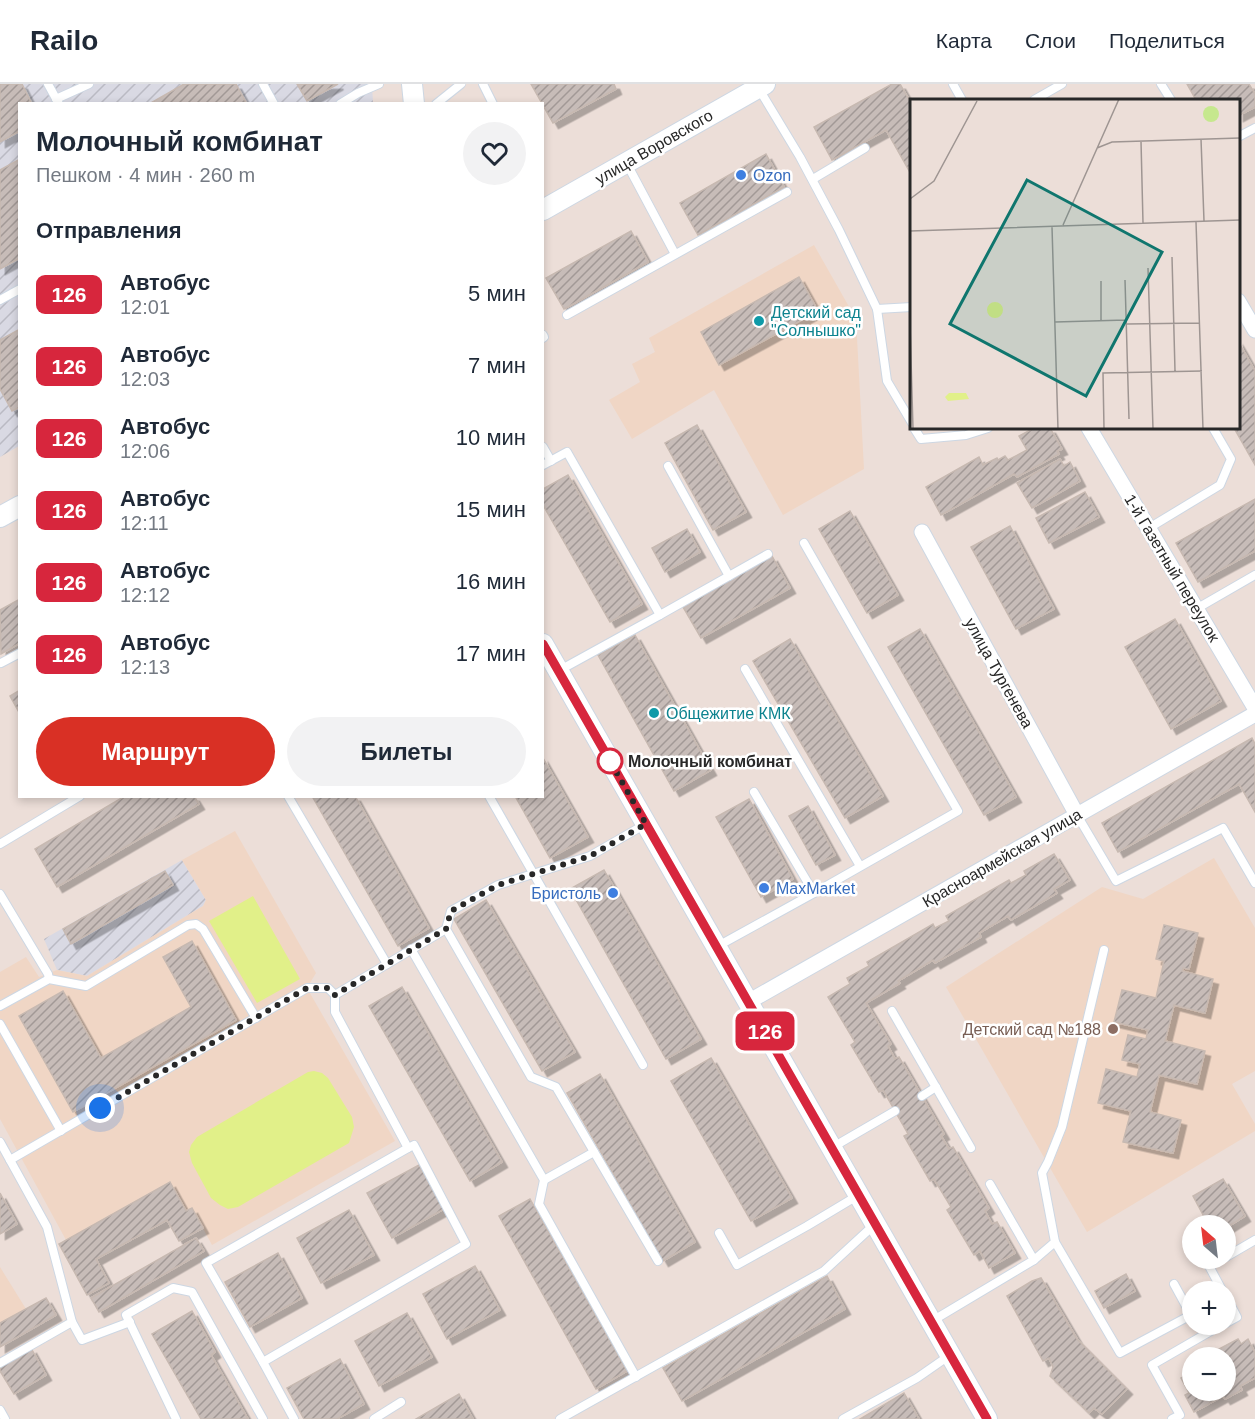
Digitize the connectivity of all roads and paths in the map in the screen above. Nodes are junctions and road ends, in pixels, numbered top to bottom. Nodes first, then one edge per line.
1 (48, 84) edge
2 (89, 84) edge
3 (263, 84) edge
4 (379, 84) edge
5 (412, 84) edge
6 (461, 84) edge
7 (483, 84) edge
8 (953, 84) edge
9 (1062, 84) edge
10 (1161, 84) edge
11 (762, 86) edge
12 (961, 99) edge
13 (1036, 99) edge
14 (1170, 99) edge
15 (57, 101) edge
16 (273, 102) edge
17 (343, 102) edge
18 (414, 102) edge
19 (438, 102) edge
20 (492, 102) edge
21 (1255, 128) edge
22 (1240, 136) edge
23 (865, 148) dead end
24 (626, 163) junction
25 (813, 179) junction
26 (786, 192) dead end
27 (544, 209) edge
28 (675, 254) junction
29 (18, 290) edge
30 (0, 300) edge
31 (1240, 303) edge
32 (910, 307) edge
33 (877, 309) junction
34 (567, 315) dead end
35 (1255, 330) edge
36 (910, 420) edge
37 (915, 429) edge
38 (985, 429) edge
39 (1090, 429) edge
40 (1214, 429) edge
41 (547, 463) edge
42 (668, 466) dead end
43 (18, 507) edge
44 (0, 517) edge
45 (1149, 528) junction
46 (922, 532) dead end
47 (804, 543) dead end
48 (768, 554) dead end
49 (1255, 575) edge
50 (729, 576) junction
51 (1196, 609) junction
52 (660, 615) junction
53 (544, 646) edge
54 (18, 654) edge
55 (1, 663) edge
56 (745, 669) dead end
57 (559, 671) junction
58 (1255, 708) edge
59 (1255, 714) edge
60 (754, 792) dead end
61 (77, 798) edge
62 (289, 798) edge
63 (490, 798) edge
64 (1077, 815) junction
65 (646, 824) junction
66 (0, 844) edge
67 (860, 866) junction
68 (533, 874) junction
69 (1255, 884) edge
70 (813, 893) junction
71 (0, 894) edge
72 (446, 929) junction
73 (716, 947) junction
74 (411, 949) junction
75 (1104, 950) dead end
76 (387, 964) junction
77 (49, 979) junction
78 (335, 995) junction
79 (748, 1002) junction
80 (0, 1006) edge
81 (892, 1011) dead end
82 (256, 1018) junction
83 (0, 1024) edge
84 (643, 1065) dead end
85 (936, 1087) junction
86 (922, 1095) dead end
87 (895, 1111) dead end
88 (61, 1131) junction
89 (0, 1142) edge
90 (408, 1148) junction
91 (831, 1148) junction
92 (971, 1148) dead end
93 (594, 1152) junction
94 (10, 1160) junction
95 (544, 1180) junction
96 (990, 1184) dead end
97 (858, 1195) junction
98 (875, 1224) junction
99 (719, 1233) dead end
100 (1255, 1240) edge
101 (1055, 1242) junction
102 (1236, 1251) edge
103 (1034, 1260) junction
104 (658, 1261) dead end
105 (1174, 1284) dead end
106 (72, 1322) junction
107 (130, 1322) junction
108 (931, 1322) junction
109 (1205, 1335) edge
110 (950, 1355) junction
111 (263, 1362) junction
112 (0, 1363) edge
113 (636, 1377) junction
114 (401, 1402) dead end
115 (0, 1410) edge
116 (5, 1419) edge
117 (176, 1419) edge
118 (263, 1419) edge
119 (294, 1419) edge
120 (374, 1419) edge
121 (560, 1419) edge
122 (843, 1419) edge
123 (987, 1419) edge
124 (1172, 1419) edge

1 - 15 lane
2 - 15 lane
3 - 16 lane
4 - 17 lane
5 - 18 street
6 - 19 lane
7 - 20 lane
8 - 12 lane
9 - 13 lane
10 - 14 lane
11 - 24 street, улица Воровского
11 - 25 lane
21 - 22 lane
23 - 25 lane
24 - 27 street, улица Воровского
24 - 28 lane
25 - 33 lane
26 - 28 lane
28 - 34 lane
29 - 30 lane
31 - 35 street
32 - 33 lane
33 - 36 lane
37 - 38 lane
39 - 45 street, 1-й Газетный переулок
40 - 45 lane
41 - 52 lane
42 - 50 lane
43 - 44 street
45 - 51 street, 1-й Газетный переулок
46 - 64 street, улица Тургенева
47 - 67 lane
48 - 50 lane
49 - 51 lane
50 - 52 lane
51 - 58 street, 1-й Газетный переулок
52 - 57 lane
53 - 57 street
54 - 55 lane
56 - 67 lane
57 - 65 street
59 - 64 street, Красноармейская улица
60 - 70 lane
61 - 66 lane
62 - 76 lane
63 - 68 lane
64 - 69 lane
64 - 79 street, Красноармейская улица
65 - 68 lane
65 - 73 street
67 - 70 lane
68 - 72 lane
68 - 84 lane
70 - 73 lane
71 - 77 lane
72 - 74 lane
72 - 93 lane
73 - 79 street
74 - 76 lane
74 - 95 lane
75 - 101 lane
76 - 78 lane
77 - 80 lane
77 - 82 lane
78 - 82 lane
78 - 90 lane
79 - 91 street
81 - 85 lane
82 - 88 lane
83 - 88 lane
85 - 86 lane
85 - 92 lane
87 - 91 lane
88 - 94 lane
89 - 94 lane
90 - 111 lane
90 - 111 lane
91 - 97 street
93 - 95 lane
93 - 104 lane
94 - 106 lane
95 - 113 lane
96 - 103 lane
97 - 98 street
97 - 99 lane
98 - 108 street
98 - 113 lane
100 - 102 lane
101 - 103 lane
101 - 105 lane
103 - 108 lane
106 - 107 lane
106 - 112 lane
107 - 117 lane
107 - 118 lane
108 - 110 street
109 - 124 lane
110 - 122 lane
110 - 123 street
111 - 119 lane
113 - 121 lane
114 - 120 lane
115 - 116 lane

